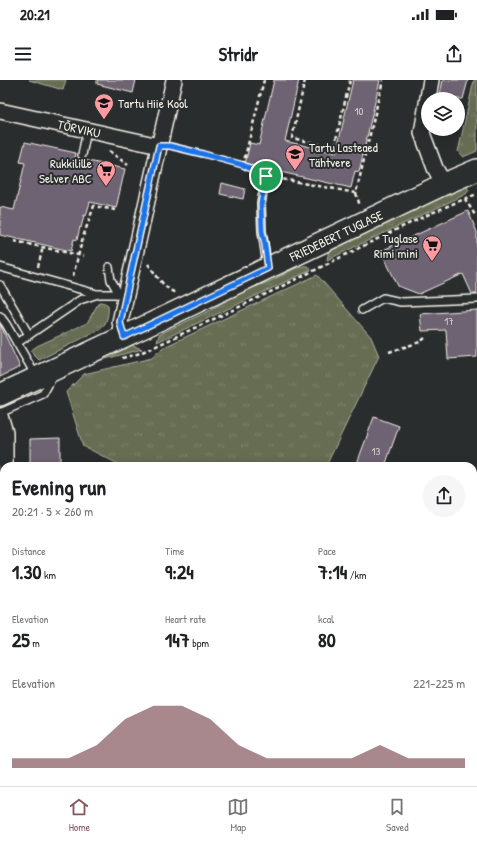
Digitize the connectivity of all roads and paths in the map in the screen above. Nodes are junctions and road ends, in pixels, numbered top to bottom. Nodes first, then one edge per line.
1 (174, 80) edge
2 (264, 80) edge
3 (305, 80) edge
4 (350, 80) edge
5 (383, 80) edge
6 (431, 80) edge
7 (0, 111) edge
8 (87, 130) junction
9 (159, 146) junction
10 (82, 155) dead end
11 (243, 165) junction
12 (477, 170) edge
13 (266, 176) junction
14 (444, 184) junction
15 (477, 194) edge
16 (465, 199) junction
17 (115, 210) dead end
18 (477, 214) edge
19 (14, 241) dead end
20 (42, 247) junction
21 (136, 249) junction
22 (78, 255) junction
23 (83, 256) dead end
24 (0, 267) edge
25 (109, 267) dead end
26 (268, 268) junction
27 (36, 277) junction
28 (0, 286) edge
29 (70, 286) junction
30 (98, 294) junction
31 (122, 295) junction
32 (182, 295) dead end
33 (477, 299) edge
34 (362, 310) dead end
35 (0, 316) edge
36 (29, 335) junction
37 (124, 337) junction
38 (425, 338) dead end
39 (17, 343) junction
40 (389, 352) dead end
41 (115, 360) dead end
42 (58, 368) junction
43 (37, 378) junction
44 (0, 395) edge
45 (0, 415) edge
46 (5, 462) edge

1 - 9 street
2 - 11 path
3 - 4 path
5 - 13 path
6 - 14 street
7 - 8 street, TÕRVIKU
8 - 9 street, TÕRVIKU
8 - 10 lane
9 - 11 path
9 - 21 street
11 - 13 path
12 - 14 street, FRIEDEBERT TUGLASE
13 - 26 lane
14 - 26 street, FRIEDEBERT TUGLASE
15 - 16 path
16 - 18 path
16 - 41 path
17 - 22 path
19 - 20 path
20 - 22 path
20 - 27 path
21 - 31 street
21 - 32 path
22 - 23 path
22 - 29 path
24 - 27 lane
25 - 31 lane
26 - 37 street, FRIEDEBERT TUGLASE
27 - 29 lane
28 - 36 lane
29 - 30 lane
30 - 31 lane
30 - 36 lane
31 - 37 street
33 - 34 lane
35 - 39 lane
36 - 39 lane
37 - 42 street, FRIEDEBERT TUGLASE
38 - 40 path
39 - 43 lane
42 - 43 street, FRIEDEBERT TUGLASE
42 - 45 lane
43 - 44 street, FRIEDEBERT TUGLASE
45 - 46 street

